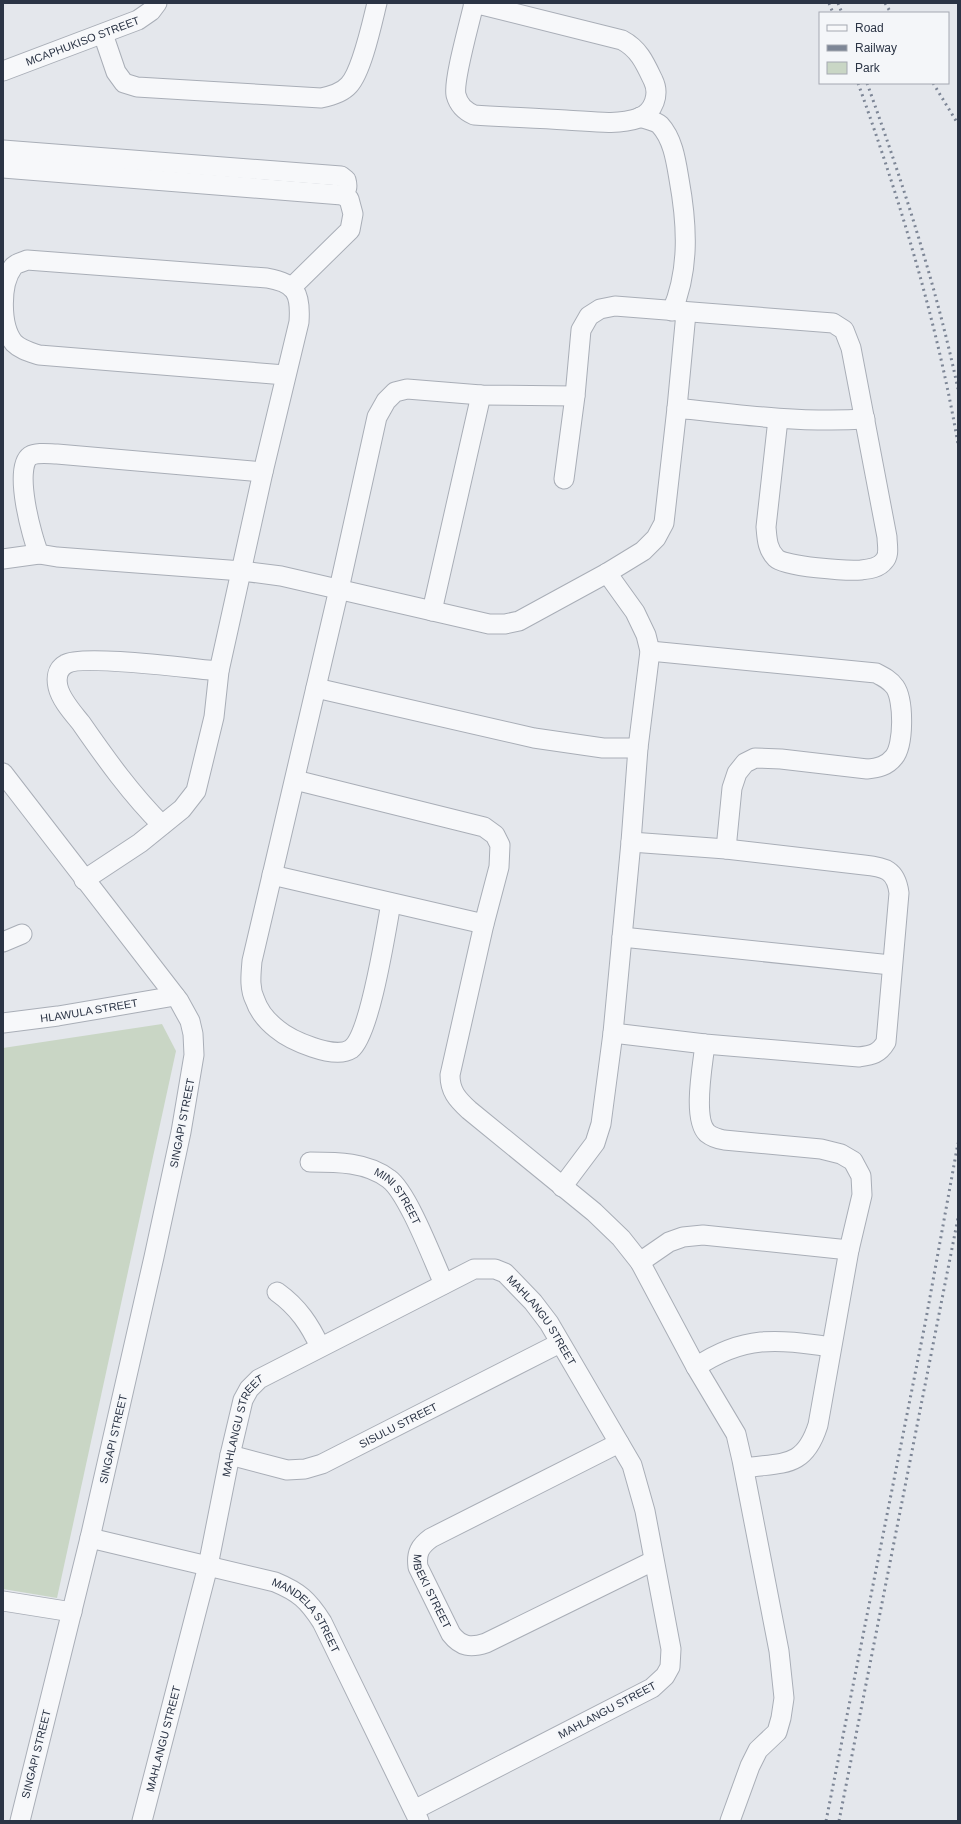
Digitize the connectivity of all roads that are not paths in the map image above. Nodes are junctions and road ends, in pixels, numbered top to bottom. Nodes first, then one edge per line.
1 (158, 3) edge
2 (378, 3) edge
3 (474, 3) edge
4 (103, 34) junction
5 (3, 71) edge
6 (640, 117) junction
7 (3, 150) edge
8 (3, 168) edge
9 (342, 195) junction
10 (292, 287) junction
11 (679, 312) junction
12 (285, 376) junction
13 (481, 395) junction
14 (575, 396) junction
15 (678, 408) junction
16 (778, 419) junction
17 (866, 419) junction
18 (263, 472) junction
19 (564, 479) dead end
20 (40, 554) junction
21 (3, 559) edge
22 (242, 571) junction
23 (607, 573) junction
24 (339, 589) junction
25 (432, 611) junction
26 (650, 651) junction
27 (219, 672) junction
28 (316, 688) junction
29 (638, 748) junction
30 (3, 773) edge
31 (295, 780) junction
32 (162, 825) junction
33 (631, 842) junction
34 (726, 849) junction
35 (272, 875) junction
36 (84, 880) junction
37 (391, 903) junction
38 (484, 924) junction
39 (622, 937) junction
40 (891, 965) junction
41 (175, 996) junction
42 (3, 1023) edge
43 (614, 1033) junction
44 (705, 1044) junction
45 (310, 1162) dead end
46 (562, 1187) junction
47 (849, 1250) junction
48 (640, 1262) junction
49 (444, 1284) junction
50 (277, 1292) dead end
51 (560, 1343) junction
52 (320, 1347) junction
53 (831, 1347) junction
54 (696, 1367) junction
55 (620, 1443) junction
56 (230, 1455) junction
57 (744, 1468) junction
58 (90, 1538) junction
59 (653, 1560) junction
60 (208, 1566) junction
61 (3, 1601) edge
62 (72, 1612) junction
63 (417, 1816) edge
64 (20, 1821) edge
65 (142, 1821) edge
66 (730, 1821) edge

1 - 4 street, MCAPHUKISO STREET
2 - 4 street
3 - 6 street
3 - 6 street
4 - 5 street, MCAPHUKISO STREET
6 - 11 street
7 - 9 street
8 - 9 street
9 - 10 street
10 - 12 street
10 - 12 street
11 - 14 street
11 - 15 street
11 - 17 street
12 - 18 street
13 - 14 street
13 - 24 street
13 - 25 street
14 - 19 street
15 - 16 street
15 - 23 street
16 - 17 street
16 - 17 street
18 - 20 street
18 - 22 street
20 - 21 street
20 - 22 street
22 - 24 street
22 - 27 street
23 - 25 street
23 - 26 street
24 - 25 street
24 - 28 street
26 - 29 street
26 - 34 street
27 - 32 street
27 - 32 street
28 - 29 street
28 - 31 street
29 - 33 street
30 - 36 street, SINGAPI STREET
31 - 35 street
31 - 38 street
32 - 36 street
33 - 34 street
33 - 39 street
34 - 40 street
35 - 37 street
35 - 37 street
36 - 41 street, SINGAPI STREET
37 - 38 street
38 - 46 street
39 - 40 street
39 - 43 street
40 - 44 street
41 - 42 street, HLAWULA STREET
41 - 58 street, SINGAPI STREET
43 - 44 street
43 - 46 street
44 - 47 street
45 - 49 street, MINI STREET
46 - 48 street
47 - 48 street
47 - 53 street
48 - 54 street
49 - 51 street, MAHLANGU STREET
49 - 52 street, MAHLANGU STREET
50 - 52 street
51 - 55 street, MAHLANGU STREET
51 - 56 street, SISULU STREET
52 - 56 street, MAHLANGU STREET
53 - 54 street
53 - 57 street
54 - 57 street
55 - 59 street, MAHLANGU STREET
55 - 59 street, MBEKI STREET
56 - 60 street, MAHLANGU STREET
57 - 66 street
58 - 60 street, MANDELA STREET
58 - 62 street, SINGAPI STREET
59 - 63 street, MAHLANGU STREET
60 - 63 street, MANDELA STREET
60 - 65 street, MAHLANGU STREET
61 - 62 street
62 - 64 street, SINGAPI STREET

